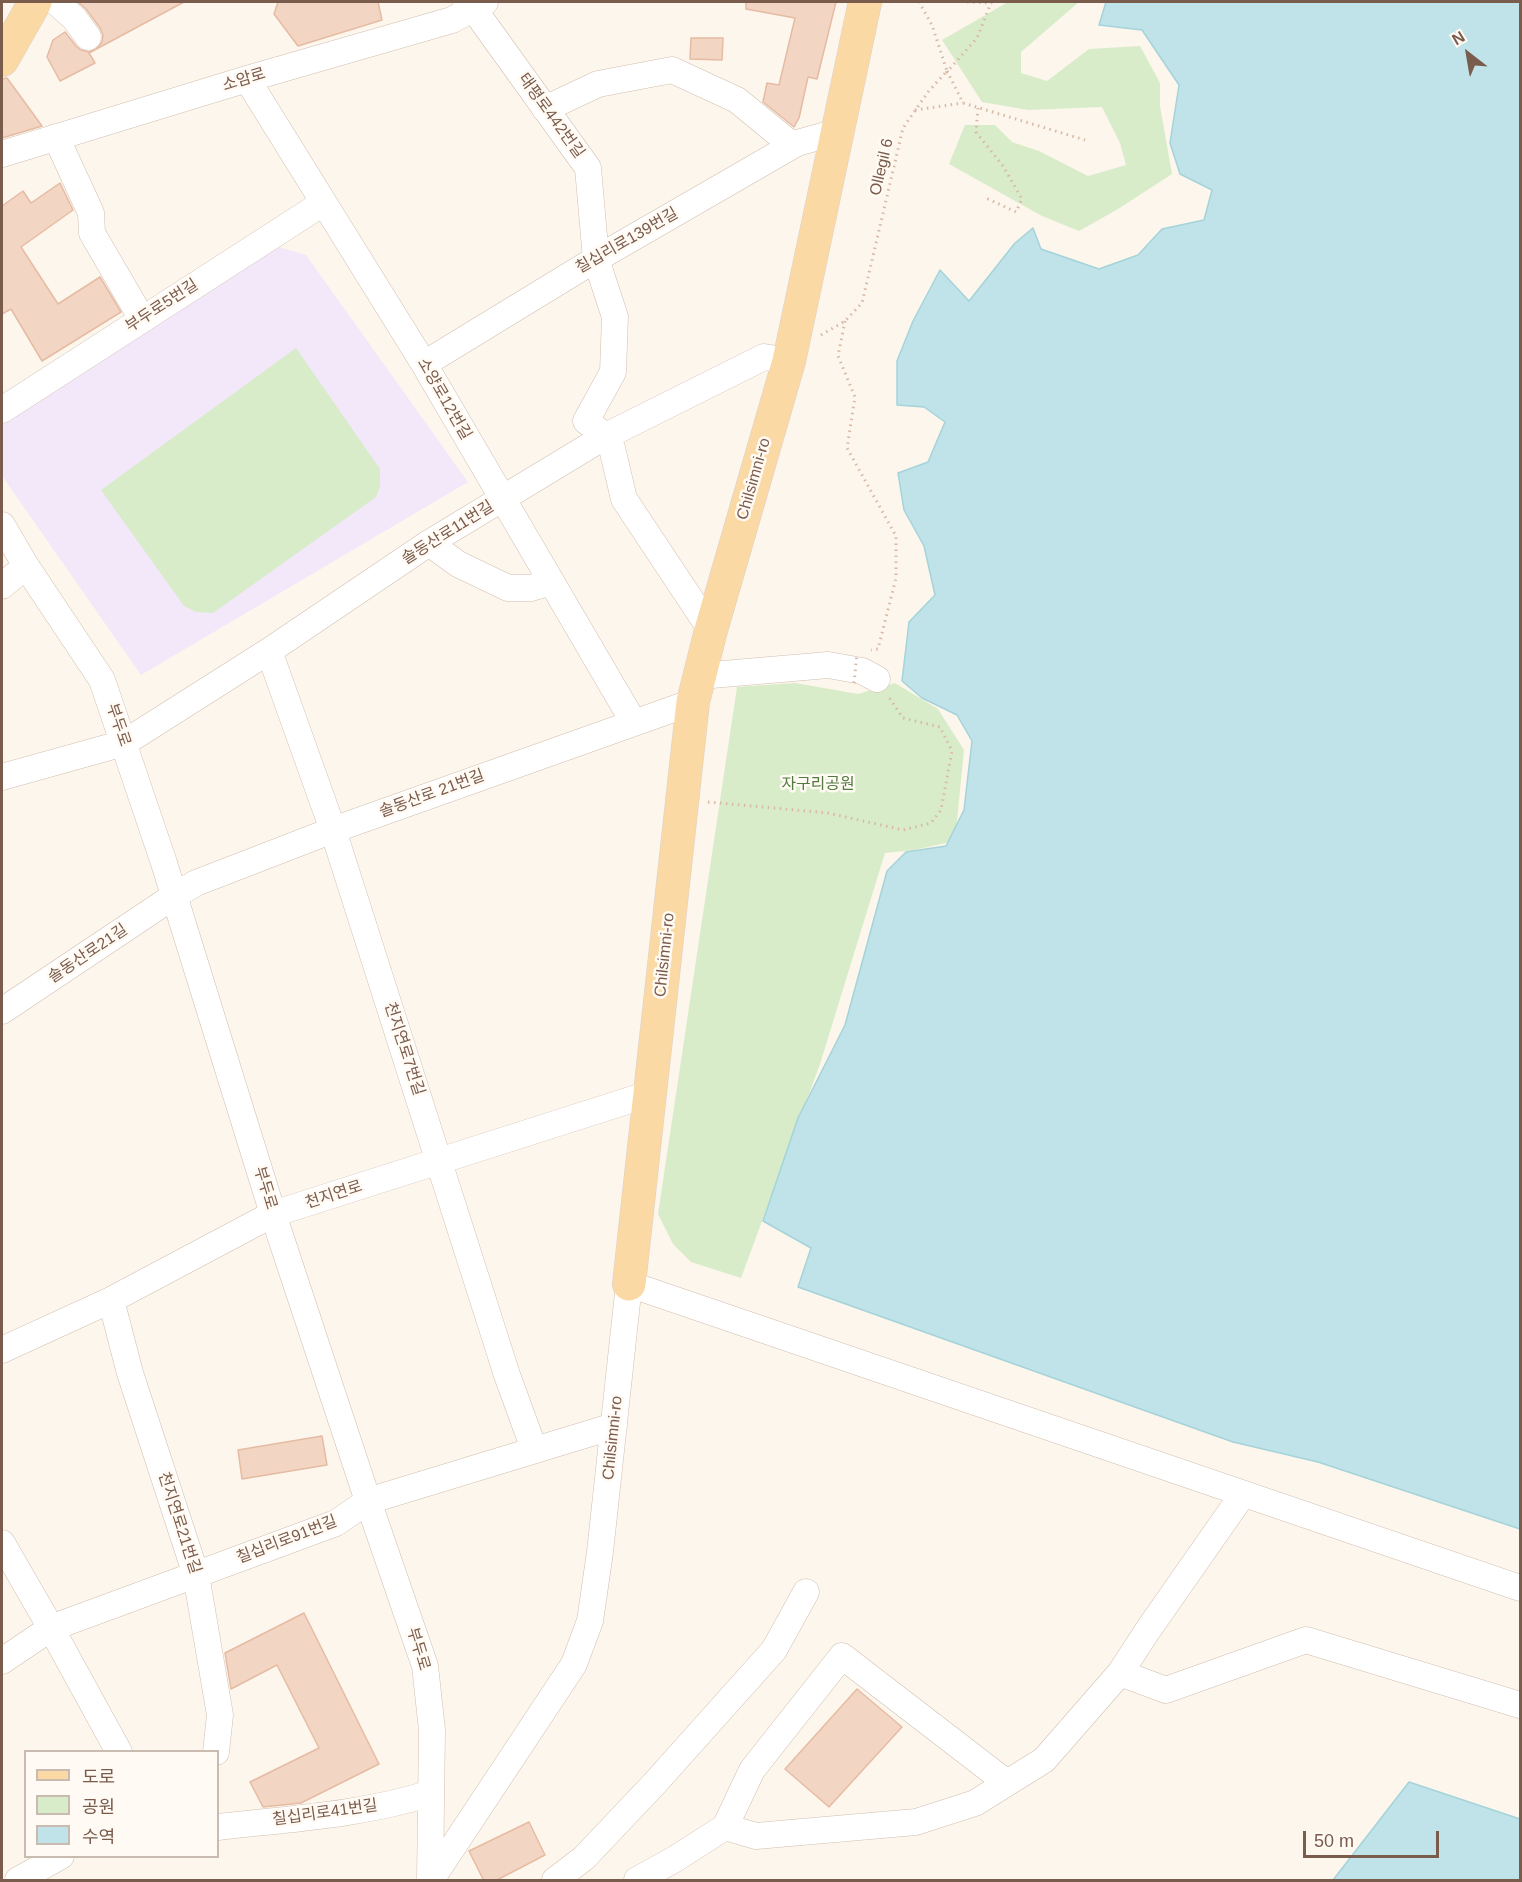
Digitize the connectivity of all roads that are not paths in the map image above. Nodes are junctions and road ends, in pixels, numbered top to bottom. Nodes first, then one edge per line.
1 (35, 2) edge
2 (56, 2) edge
3 (865, 2) edge
4 (474, 4) edge
5 (88, 37) dead end
6 (2, 56) edge
7 (248, 79) junction
8 (545, 109) junction
9 (837, 132) junction
10 (56, 137) junction
11 (790, 147) junction
12 (2, 154) edge
13 (323, 203) junction
14 (596, 259) junction
15 (142, 320) junction
16 (789, 360) junction
17 (424, 364) junction
18 (2, 410) edge
19 (604, 437) junction
20 (502, 499) junction
21 (2, 525) edge
22 (429, 543) junction
23 (26, 566) junction
24 (551, 582) junction
25 (2, 586) edge
26 (711, 630) junction
27 (269, 651) junction
28 (866, 681) road end
29 (696, 689) junction
30 (630, 717) junction
31 (124, 743) junction
32 (2, 777) edge
33 (333, 830) junction
34 (174, 896) junction
35 (2, 1011) edge
36 (649, 1094) junction
37 (440, 1160) junction
38 (273, 1214) junction
39 (629, 1284) junction
40 (111, 1300) junction
41 (2, 1350) edge
42 (614, 1426) junction
43 (534, 1449) junction
44 (1243, 1494) junction
45 (368, 1501) junction
46 (2, 1543) edge
47 (196, 1575) junction
48 (1521, 1588) edge
49 (806, 1592) dead end
50 (51, 1628) junction
51 (2, 1661) edge
52 (1120, 1673) junction
53 (1521, 1705) edge
54 (118, 1750) edge
55 (216, 1750) edge
56 (1007, 1783) junction
57 (431, 1793) junction
58 (219, 1827) edge
59 (725, 1827) junction
60 (59, 1858) edge
61 (18, 1881) edge
62 (430, 1881) edge
63 (555, 1881) edge
64 (638, 1881) edge

1 - 6 main road
2 - 5 street
3 - 9 main road, Chilsimni-ro
4 - 7 street, 소암로
4 - 8 street, 태평로442번길
7 - 10 street, 소암로
7 - 13 street, 소양로12번길
8 - 11 street
8 - 14 street, 태평로442번길
9 - 11 street, 칠십리로139번길
9 - 16 main road, Chilsimni-ro
10 - 12 street, 소암로
10 - 15 street
11 - 14 street, 칠십리로139번길
13 - 15 street, 부두로5번길
13 - 17 street, 소양로12번길
14 - 17 street, 칠십리로139번길
14 - 19 street, 태평로442번길
15 - 18 street, 부두로5번길
16 - 19 street, 솔동산로11번길
16 - 26 main road, Chilsimni-ro
17 - 20 street, 소양로12번길
19 - 20 street, 솔동산로11번길
19 - 26 street, 태평로442번길
20 - 22 street, 솔동산로11번길
20 - 24 street, 소양로12번길
21 - 23 street, 부두로
22 - 24 street
22 - 27 street, 솔동산로11번길
23 - 25 street
23 - 31 street, 부두로
24 - 30 street, 소양로12번길
26 - 29 main road, Chilsimni-ro
27 - 31 street, 솔동산로11번길
27 - 33 street, 천지연로7번길
28 - 29 street, 솔동산로 21번길
29 - 30 street, 솔동산로 21번길
29 - 36 main road, Chilsimni-ro
30 - 33 street, 솔동산로 21번길
31 - 32 street, 솔동산로11번길
31 - 34 street, 부두로
33 - 34 street, 솔동산로 21번길
33 - 37 street, 천지연로7번길
34 - 35 street, 솔동산로21길
34 - 38 street, 부두로
36 - 37 street, 천지연로
36 - 39 main road, Chilsimni-ro
37 - 38 street, 천지연로
37 - 43 street, 천지연로7번길
38 - 40 street, 천지연로
38 - 45 street, 부두로
39 - 42 street, Chilsimni-ro
39 - 44 street
40 - 41 street, 천지연로
40 - 47 street, 천지연로21번길
42 - 43 street, 칠십리로91번길
42 - 62 street, Chilsimni-ro
43 - 45 street, 칠십리로91번길
44 - 48 street
44 - 52 street
45 - 47 street, 칠십리로91번길
45 - 57 street, 부두로
46 - 50 street
47 - 50 street, 칠십리로91번길
47 - 55 street, 천지연로21번길
49 - 63 street
50 - 51 street, 칠십리로91번길
50 - 54 street
52 - 53 street
52 - 56 street
56 - 59 street
56 - 59 street
57 - 58 street, 칠십리로41번길
57 - 62 street, 부두로
59 - 64 street
60 - 61 street

